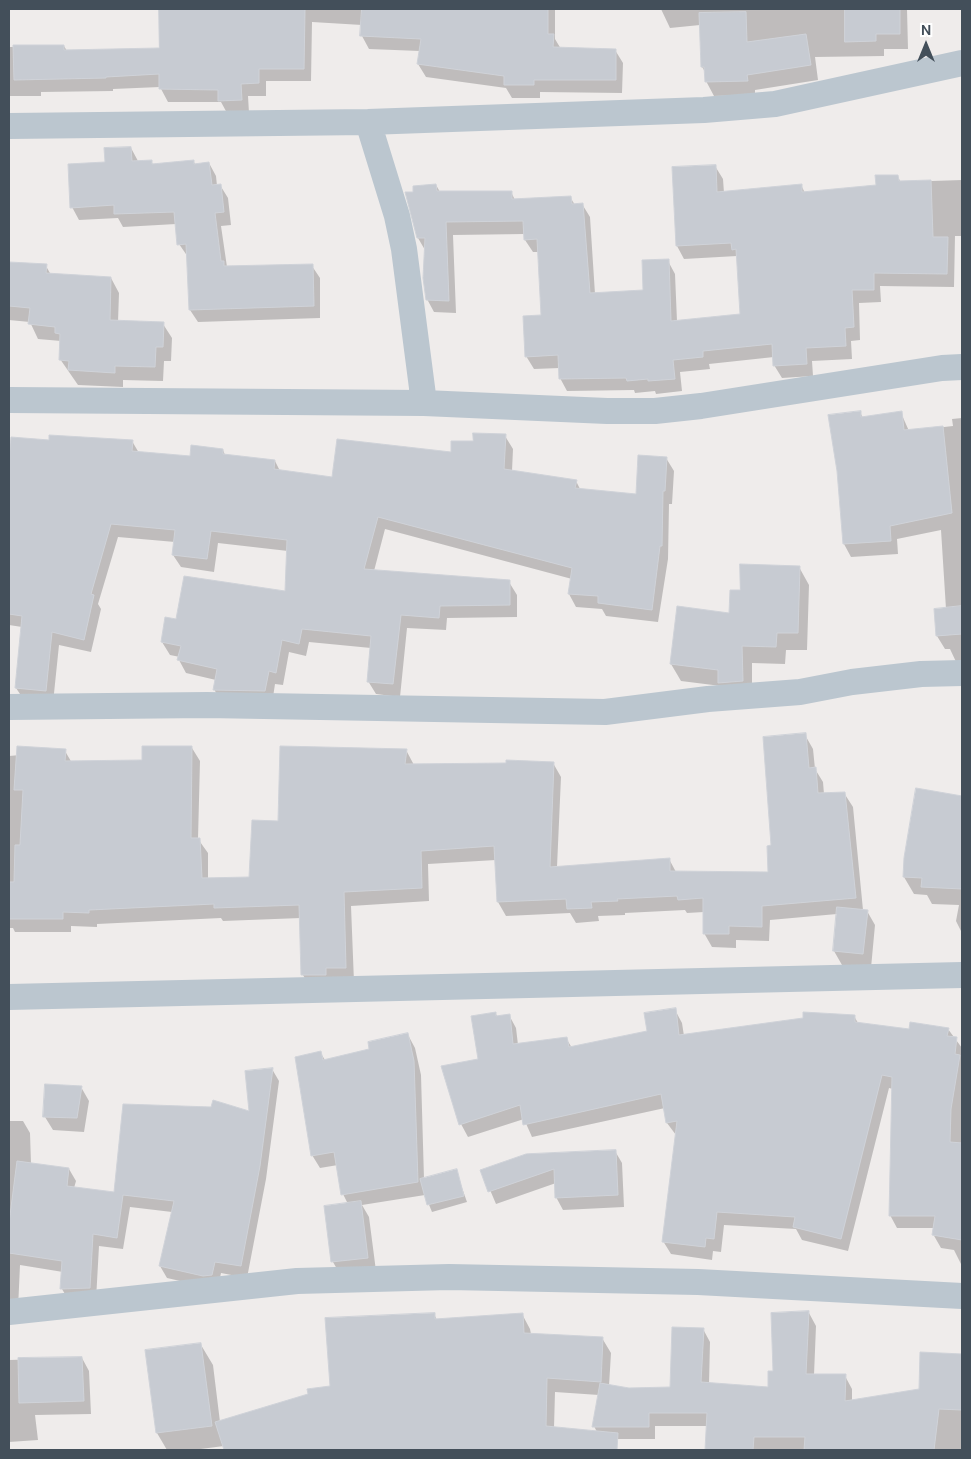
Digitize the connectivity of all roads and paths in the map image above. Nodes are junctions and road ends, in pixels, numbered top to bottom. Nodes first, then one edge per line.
1 (962, 63) edge
2 (368, 122) junction
3 (9, 126) edge
4 (962, 367) edge
5 (9, 400) edge
6 (424, 403) junction
7 (962, 673) edge
8 (9, 707) edge
9 (962, 975) edge
10 (9, 996) edge
11 (962, 1296) edge
12 (9, 1312) edge

1 - 2 street
2 - 3 street
2 - 6 street
4 - 6 street
5 - 6 street
7 - 8 street
9 - 10 street
11 - 12 street

